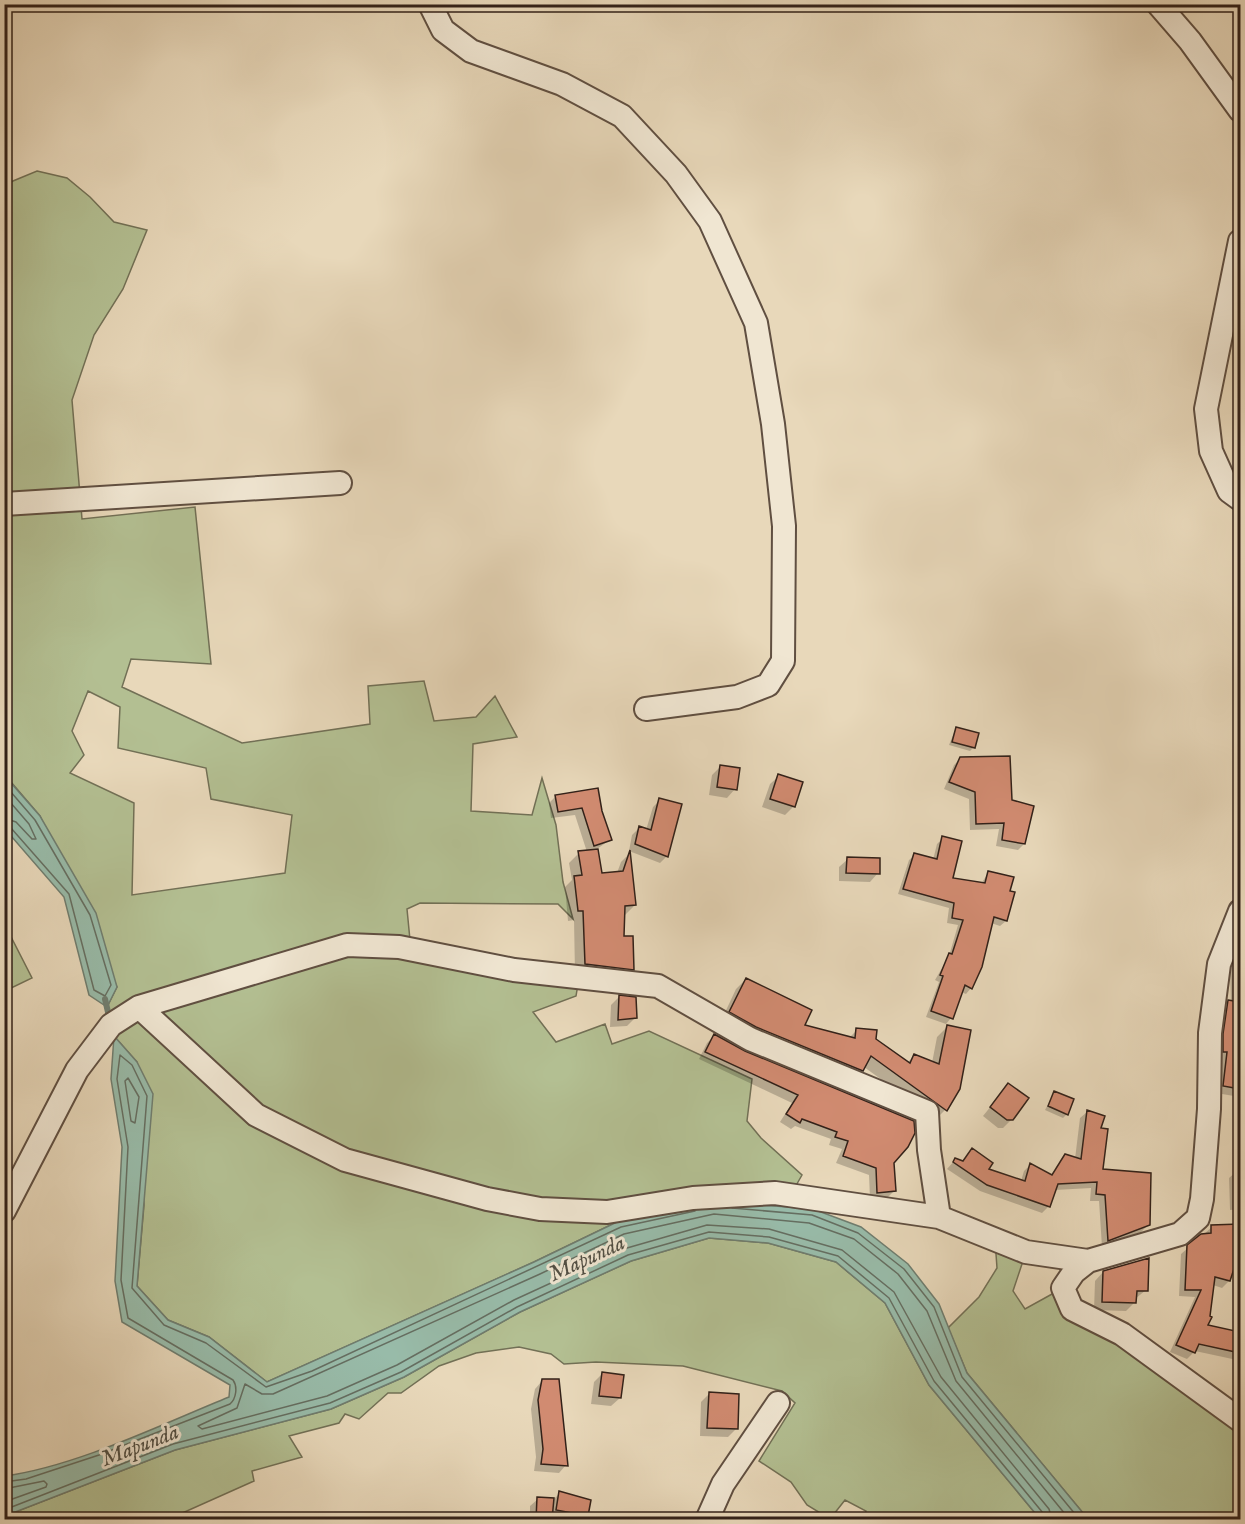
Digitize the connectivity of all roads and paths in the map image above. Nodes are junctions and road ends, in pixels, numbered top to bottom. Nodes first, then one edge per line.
1 (430, 4) edge
2 (1158, 4) edge
3 (1240, 110) edge
4 (1240, 241) edge
5 (340, 483) dead end
6 (1240, 499) edge
7 (4, 504) edge
8 (646, 710) dead end
9 (1240, 910) edge
10 (139, 1007) junction
11 (4, 1211) edge
12 (939, 1217) junction
13 (1088, 1261) junction
14 (778, 1402) dead end
15 (1240, 1420) edge
16 (707, 1520) edge

1 - 8 street
2 - 3 street
4 - 6 street
5 - 7 street
9 - 13 street
10 - 11 street
10 - 12 street
10 - 12 street
12 - 13 street
13 - 15 street
14 - 16 street

